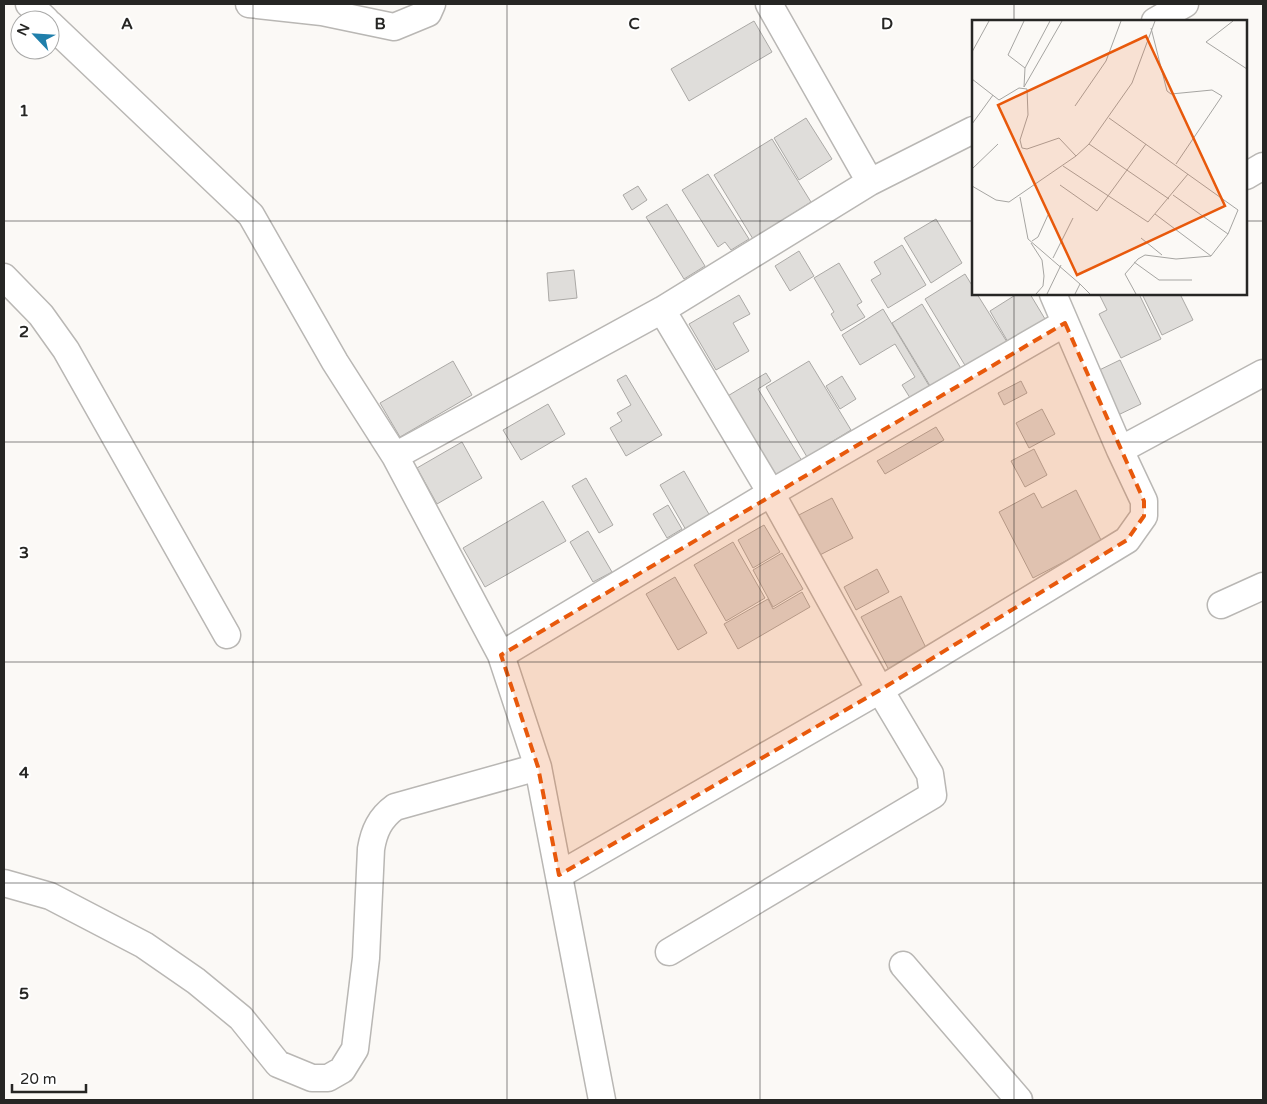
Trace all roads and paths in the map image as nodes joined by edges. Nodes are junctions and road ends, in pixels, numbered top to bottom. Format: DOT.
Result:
graph roads {
  1 [pos="249,4"];
  2 [pos="432,4"];
  3 [pos="769,4"];
  4 [pos="1185,4"];
  5 [pos="1158,20"];
  6 [pos="60,34"];
  7 [pos="971,137"];
  8 [pos="1263,166"];
  9 [pos="1247,175"];
  10 [pos="870,182"];
  11 [pos="4,277"];
  12 [pos="1053,295"];
  13 [pos="662,310"];
  14 [pos="1065,323"];
  15 [pos="1263,373"];
  16 [pos="1120,450"];
  17 [pos="395,456"];
  18 [pos="771,494"];
  19 [pos="1263,586"];
  20 [pos="1221,606"];
  21 [pos="227,635"];
  22 [pos="501,655"];
  23 [pos="880,690"];
  24 [pos="538,767"];
  25 [pos="559,875"];
  26 [pos="4,883"];
  27 [pos="669,952"];
  28 [pos="903,965"];
  29 [pos="602,1100"];
  30 [pos="1019,1100"];
  1 -- 2 [label="street"];
  3 -- 10 [label="street"];
  4 -- 5 [label="street"];
  6 -- 17 [label="street"];
  7 -- 10 [label="street"];
  8 -- 9 [label="street"];
  10 -- 13 [label="street"];
  11 -- 21 [label="street"];
  12 -- 14 [label="street"];
  13 -- 17 [label="street"];
  13 -- 18 [label="street"];
  14 -- 16 [label="street"];
  14 -- 18 [label="street"];
  15 -- 16 [label="street"];
  16 -- 23 [label="street"];
  17 -- 22 [label="street"];
  18 -- 22 [label="street"];
  18 -- 23 [label="street"];
  19 -- 20 [label="street"];
  22 -- 24 [label="street"];
  23 -- 25 [label="street"];
  23 -- 27 [label="street"];
  24 -- 25 [label="street"];
  24 -- 26 [label="street"];
  25 -- 29 [label="street"];
  28 -- 30 [label="street"];
}
